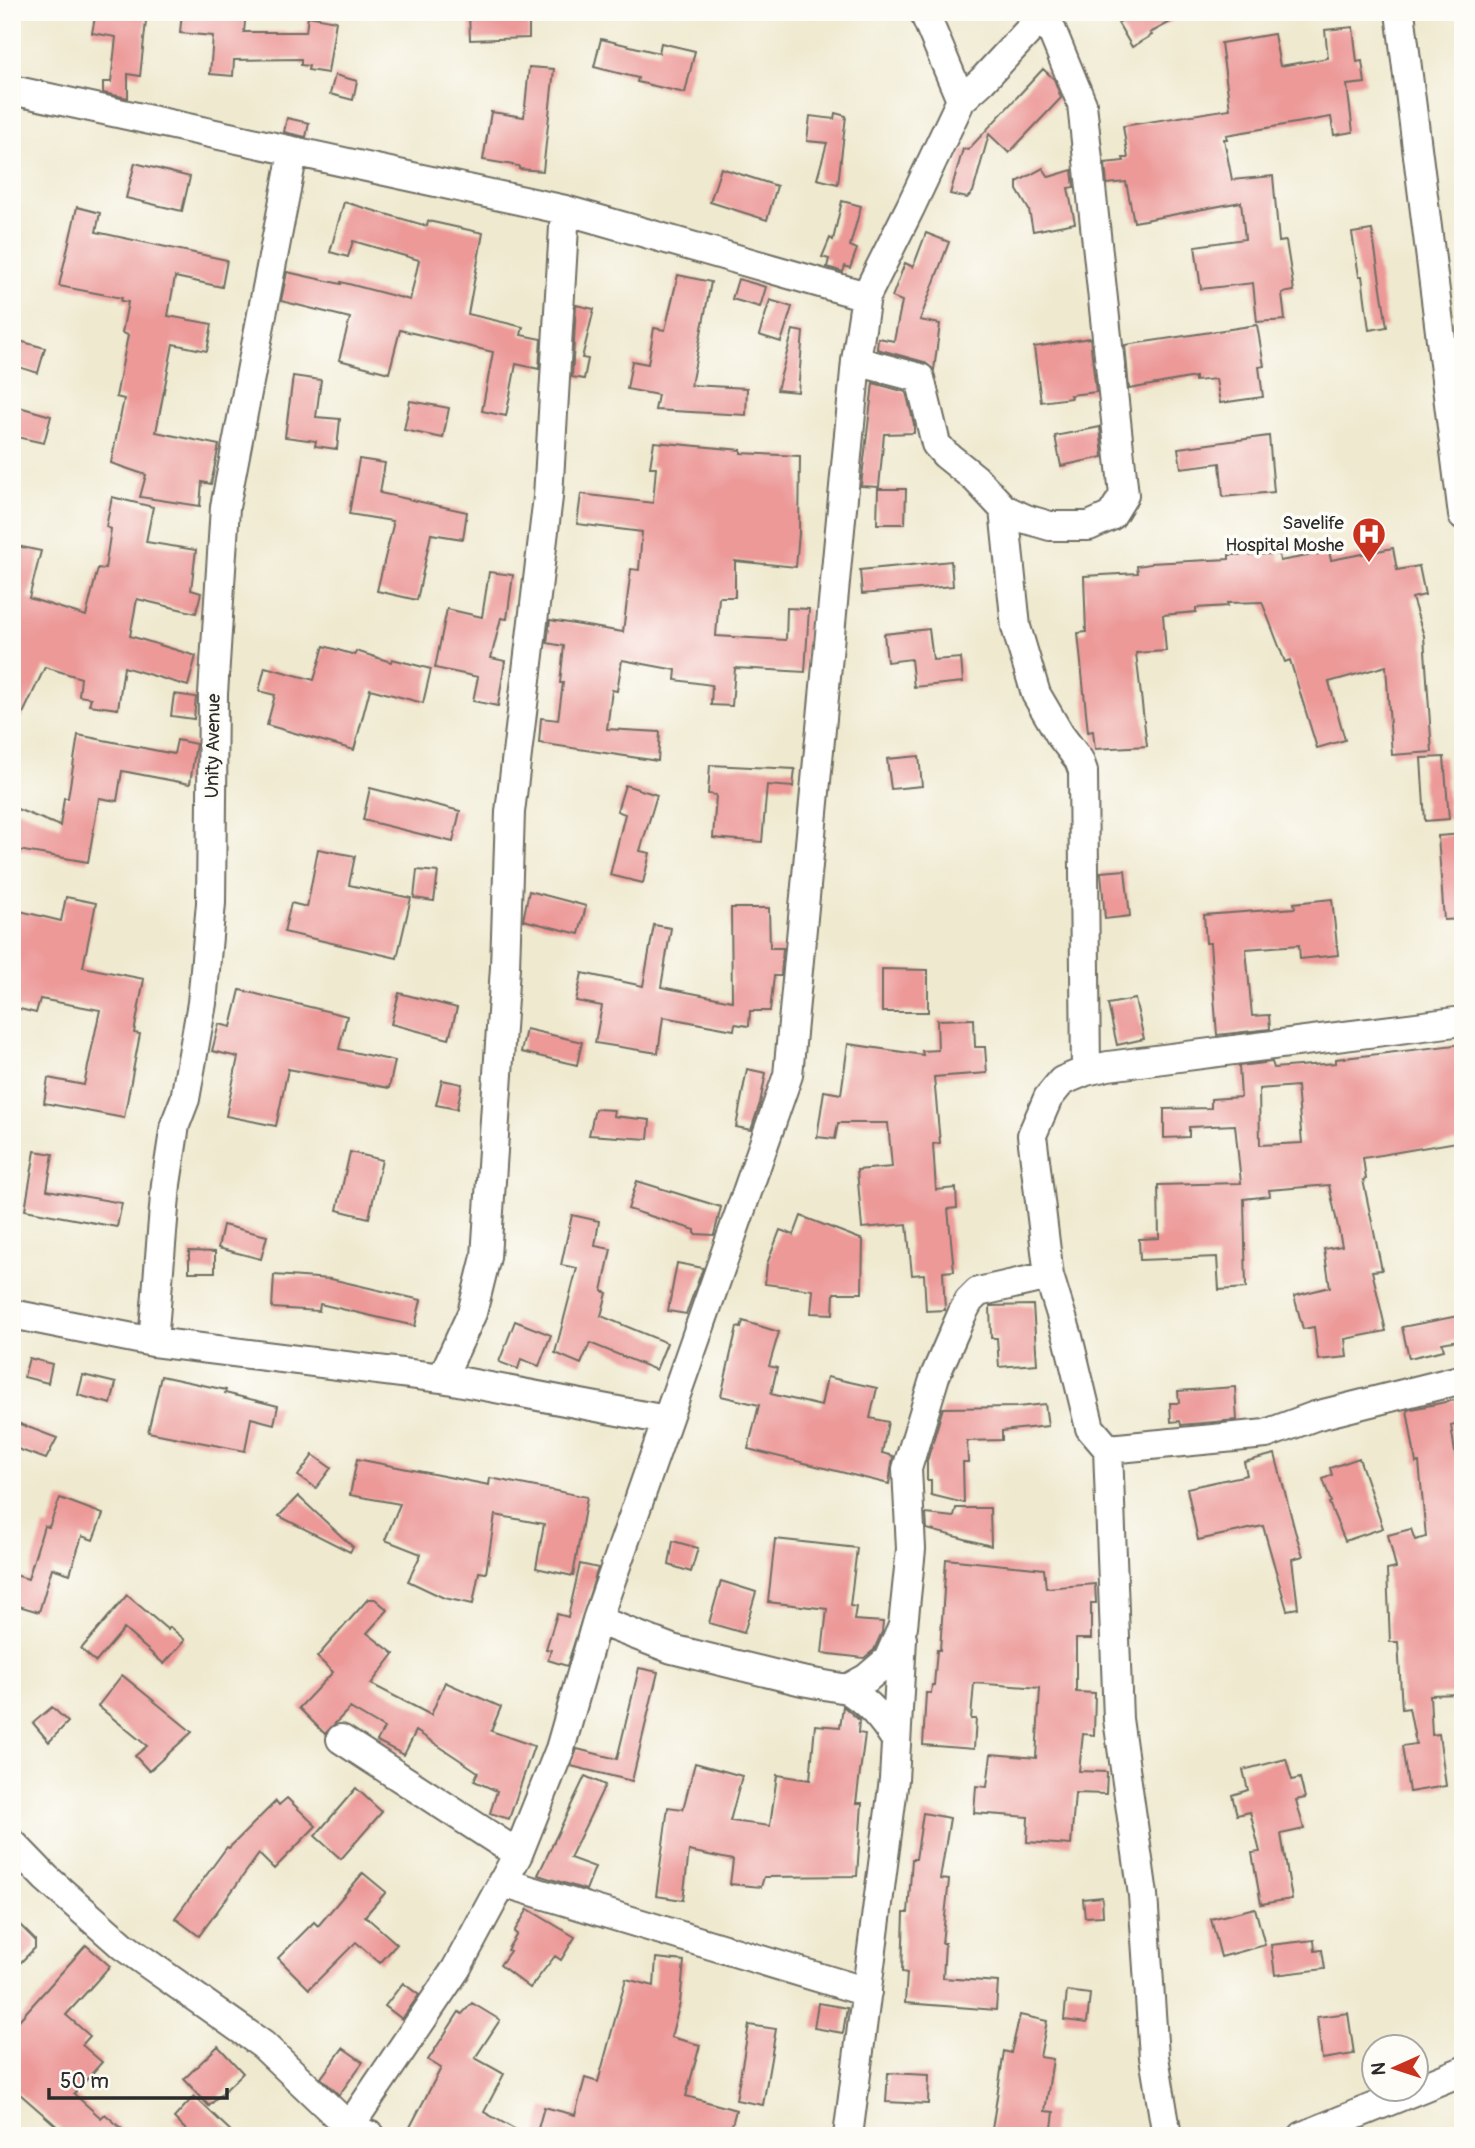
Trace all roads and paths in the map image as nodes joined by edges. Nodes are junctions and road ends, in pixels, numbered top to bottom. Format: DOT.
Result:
graph roads {
  1 [pos="924,12"];
  2 [pos="1400,12"];
  3 [pos="1046,13"];
  4 [pos="12,90"];
  5 [pos="961,100"];
  6 [pos="293,153"];
  7 [pos="565,210"];
  8 [pos="866,296"];
  9 [pos="856,361"];
  10 [pos="1004,509"];
  11 [pos="1463,515"];
  12 [pos="1463,1021"];
  13 [pos="1086,1071"];
  14 [pos="1049,1276"];
  15 [pos="12,1314"];
  16 [pos="153,1342"];
  17 [pos="442,1378"];
  18 [pos="1463,1379"];
  19 [pos="666,1420"];
  20 [pos="1108,1449"];
  21 [pos="597,1620"];
  22 [pos="902,1626"];
  23 [pos="847,1689"];
  24 [pos="341,1739"];
  25 [pos="896,1740"];
  26 [pos="12,1843"];
  27 [pos="518,1854"];
  28 [pos="502,1882"];
  29 [pos="867,1992"];
  30 [pos="1463,2071"];
  31 [pos="1334,2130"];
  32 [pos="355,2133"];
  33 [pos="848,2136"];
  34 [pos="1167,2136"];
  35 [pos="1303,2136"];
  1 -- 5 [label="street"];
  2 -- 11 [label="street"];
  3 -- 5 [label="street"];
  3 -- 10 [label="street"];
  4 -- 6 [label="street"];
  5 -- 8 [label="street"];
  6 -- 7 [label="street"];
  6 -- 16 [label="street, Unity Avenue"];
  7 -- 8 [label="street"];
  7 -- 17 [label="street"];
  8 -- 9 [label="street"];
  9 -- 10 [label="street"];
  9 -- 19 [label="street"];
  10 -- 13 [label="street"];
  12 -- 13 [label="street"];
  13 -- 14 [label="street"];
  14 -- 20 [label="street"];
  14 -- 22 [label="street"];
  15 -- 16 [label="street"];
  16 -- 17 [label="street"];
  17 -- 19 [label="street"];
  18 -- 20 [label="street"];
  19 -- 21 [label="street"];
  20 -- 34 [label="street"];
  21 -- 23 [label="street"];
  21 -- 27 [label="street"];
  22 -- 23 [label="street"];
  22 -- 25 [label="street"];
  23 -- 25 [label="street"];
  24 -- 27 [label="street"];
  25 -- 29 [label="street"];
  26 -- 32 [label="street"];
  27 -- 28 [label="street"];
  28 -- 29 [label="street"];
  28 -- 32 [label="street"];
  29 -- 33 [label="street"];
  30 -- 31 [label="street"];
  31 -- 35 [label="street"];
}
